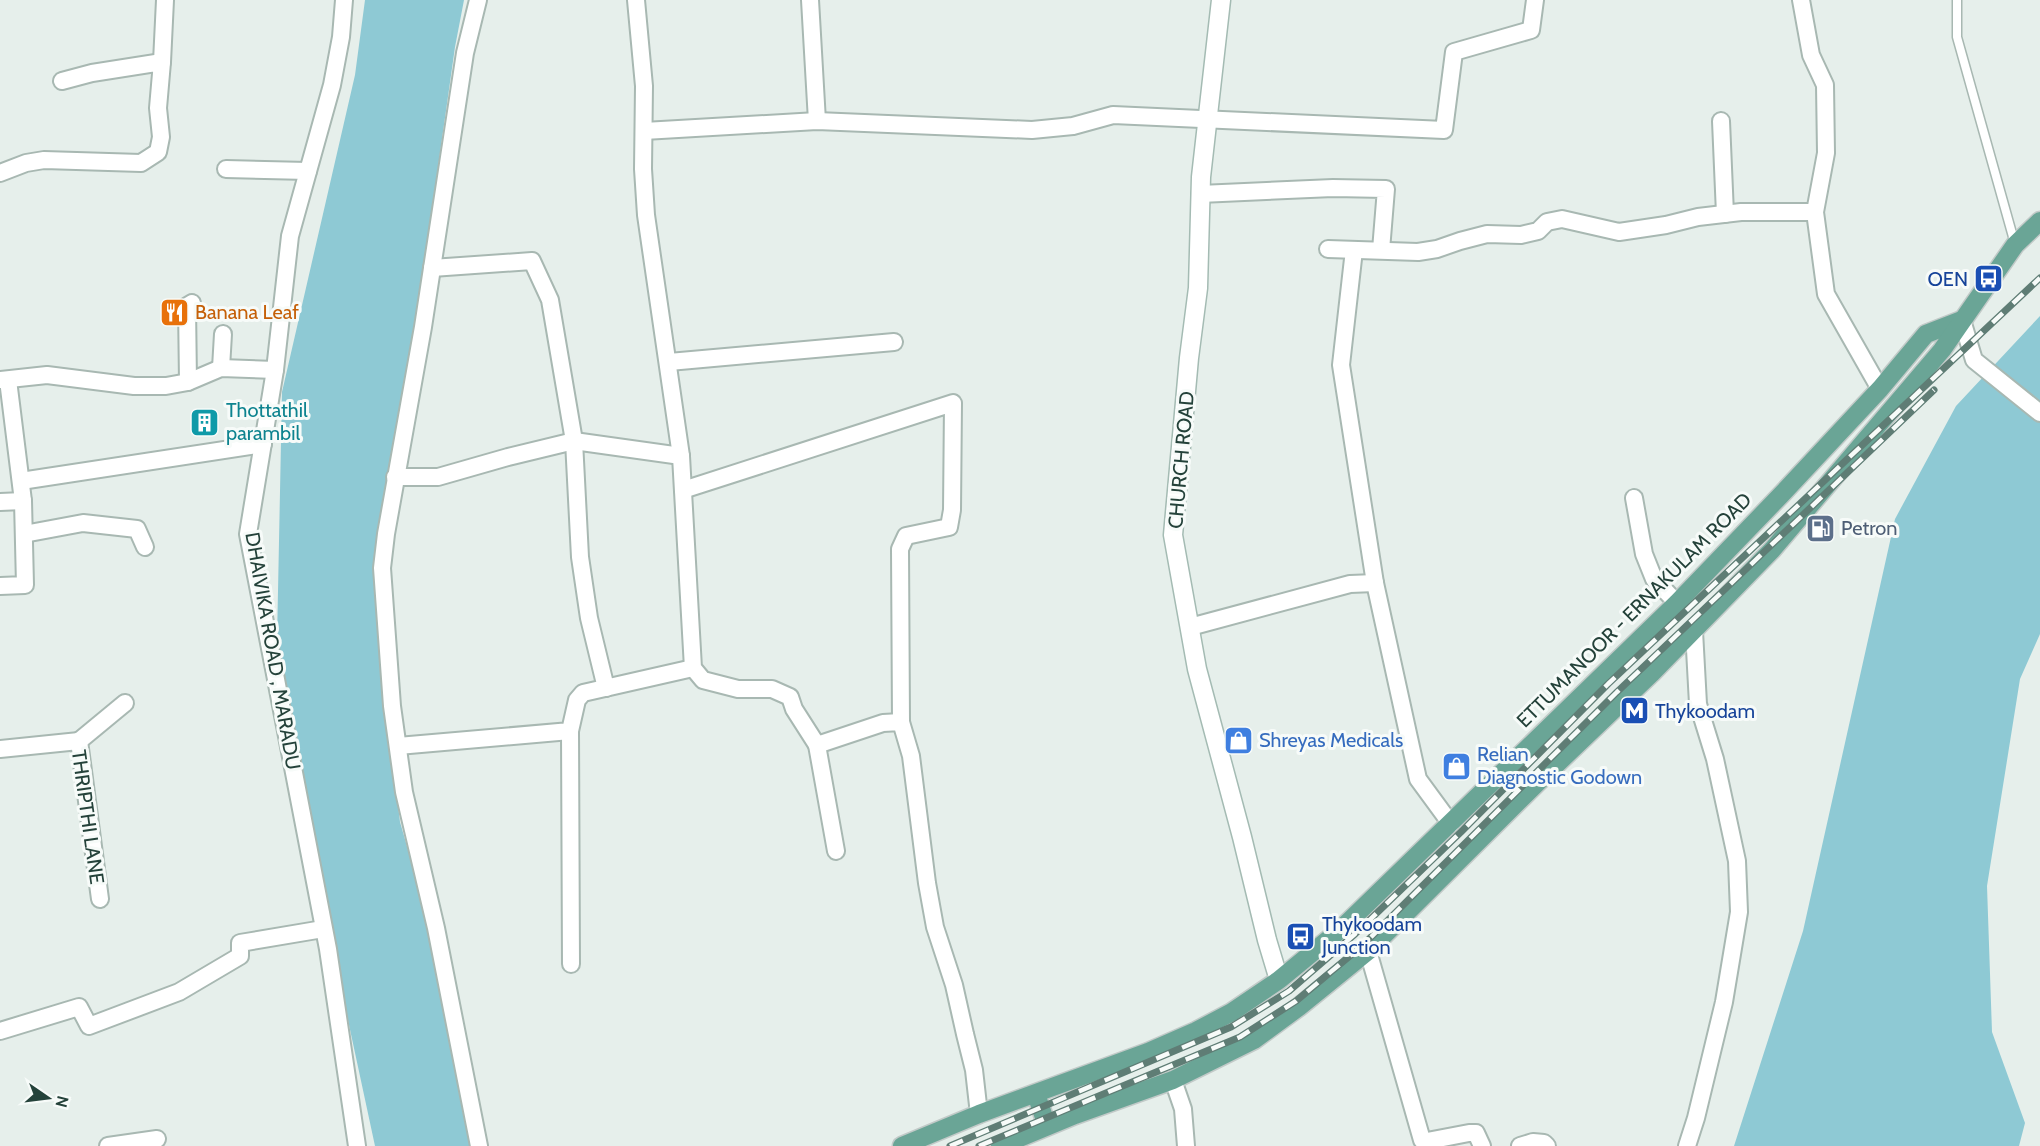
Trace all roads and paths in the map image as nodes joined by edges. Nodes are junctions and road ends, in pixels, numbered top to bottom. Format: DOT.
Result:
graph roads {
  1 [pos="165,0"];
  2 [pos="344,0"];
  3 [pos="478,0"];
  4 [pos="636,0"];
  5 [pos="810,0"];
  6 [pos="1221,0"];
  7 [pos="1535,0"];
  8 [pos="1801,0"];
  9 [pos="1957,0"];
  10 [pos="162,62"];
  11 [pos="62,81"];
  12 [pos="1208,119"];
  13 [pos="817,121"];
  14 [pos="1721,121"];
  15 [pos="644,131"];
  16 [pos="226,169"];
  17 [pos="308,171"];
  18 [pos="0,173"];
  19 [pos="1200,194"];
  20 [pos="1815,212"];
  21 [pos="1725,214"];
  22 [pos="2040,221"];
  23 [pos="2015,245"];
  24 [pos="1328,249"];
  25 [pos="1354,250"];
  26 [pos="1381,250"];
  27 [pos="432,268"];
  28 [pos="192,303"];
  29 [pos="1962,320"];
  30 [pos="223,334"];
  31 [pos="894,342"];
  32 [pos="669,362"];
  33 [pos="221,368"];
  34 [pos="275,370"];
  35 [pos="4,380"];
  36 [pos="188,382"];
  37 [pos="1880,388"];
  38 [pos="2040,412"];
  39 [pos="574,441"];
  40 [pos="263,444"];
  41 [pos="681,456"];
  42 [pos="395,477"];
  43 [pos="21,481"];
  44 [pos="683,490"];
  45 [pos="1634,498"];
  46 [pos="23,501"];
  47 [pos="0,502"];
  48 [pos="24,534"];
  49 [pos="145,547"];
  50 [pos="1375,583"];
  51 [pos="0,586"];
  52 [pos="1677,603"];
  53 [pos="1190,627"];
  54 [pos="1694,632"];
  55 [pos="693,668"];
  56 [pos="606,688"];
  57 [pos="125,703"];
  58 [pos="901,722"];
  59 [pos="570,730"];
  60 [pos="79,741"];
  61 [pos="817,745"];
  62 [pos="398,746"];
  63 [pos="0,749"];
  64 [pos="1451,824"];
  65 [pos="836,850"];
  66 [pos="100,899"];
  67 [pos="324,929"];
  68 [pos="1368,951"];
  69 [pos="571,964"];
  70 [pos="1280,980"];
  71 [pos="0,1031"];
  72 [pos="1173,1080"];
  73 [pos="1036,1094"];
  74 [pos="979,1114"];
  75 [pos="1047,1126"];
  76 [pos="157,1139"];
  77 [pos="108,1146"];
  78 [pos="357,1146"];
  79 [pos="479,1146"];
  80 [pos="902,1146"];
  81 [pos="1000,1146"];
  82 [pos="1186,1146"];
  83 [pos="1482,1146"];
  84 [pos="1520,1146"];
  85 [pos="1547,1146"];
  86 [pos="1687,1146"];
  1 -- 10 [label="street"];
  2 -- 17 [label="street, DHAIVIKA ROAD , MARADU"];
  3 -- 27 [label="street"];
  4 -- 15 [label="street"];
  5 -- 13 [label="street"];
  6 -- 12 [label="street, CHURCH ROAD"];
  7 -- 12 [label="street"];
  8 -- 20 [label="street"];
  9 -- 23 [label="lane"];
  10 -- 11 [label="street"];
  10 -- 18 [label="street"];
  12 -- 13 [label="street"];
  12 -- 19 [label="street, CHURCH ROAD"];
  13 -- 15 [label="street"];
  14 -- 21 [label="street"];
  15 -- 32 [label="street"];
  16 -- 17 [label="street"];
  17 -- 34 [label="street, DHAIVIKA ROAD , MARADU"];
  19 -- 26 [label="street"];
  19 -- 53 [label="street, CHURCH ROAD"];
  20 -- 21 [label="street"];
  20 -- 37 [label="street"];
  21 -- 26 [label="street"];
  22 -- 23 [label="main road"];
  23 -- 29 [label="main road"];
  24 -- 25 [label="street"];
  25 -- 26 [label="street"];
  25 -- 50 [label="street"];
  27 -- 39 [label="street"];
  27 -- 42 [label="street"];
  28 -- 36 [label="street"];
  29 -- 37 [label="main road, ETTUMANOOR - ERNAKULAM ROAD"];
  29 -- 38 [label="street"];
  29 -- 54 [label="main road"];
  30 -- 33 [label="street"];
  31 -- 32 [label="street"];
  32 -- 41 [label="street"];
  33 -- 34 [label="street"];
  33 -- 36 [label="street"];
  34 -- 40 [label="street, DHAIVIKA ROAD , MARADU"];
  35 -- 36 [label="street"];
  35 -- 43 [label="street"];
  37 -- 52 [label="main road, ETTUMANOOR - ERNAKULAM ROAD"];
  39 -- 41 [label="street"];
  39 -- 42 [label="street"];
  39 -- 56 [label="street"];
  40 -- 43 [label="street"];
  40 -- 67 [label="street, DHAIVIKA ROAD , MARADU"];
  41 -- 44 [label="street"];
  42 -- 62 [label="street"];
  43 -- 46 [label="street"];
  44 -- 55 [label="street"];
  44 -- 58 [label="street"];
  45 -- 52 [label="street"];
  46 -- 47 [label="street"];
  46 -- 48 [label="street"];
  48 -- 49 [label="street"];
  48 -- 51 [label="street"];
  50 -- 53 [label="street"];
  50 -- 64 [label="street"];
  52 -- 64 [label="main road, ETTUMANOOR - ERNAKULAM ROAD"];
  53 -- 70 [label="street, CHURCH ROAD"];
  54 -- 68 [label="main road"];
  54 -- 86 [label="street"];
  55 -- 56 [label="street"];
  55 -- 61 [label="street"];
  56 -- 59 [label="street"];
  57 -- 60 [label="street"];
  58 -- 61 [label="street"];
  58 -- 74 [label="street"];
  59 -- 62 [label="street"];
  59 -- 69 [label="street"];
  60 -- 63 [label="street, THRIPTHI LANE"];
  60 -- 66 [label="street, THRIPTHI LANE"];
  61 -- 65 [label="street"];
  62 -- 79 [label="street"];
  64 -- 70 [label="main road, ETTUMANOOR - ERNAKULAM ROAD"];
  67 -- 71 [label="street"];
  67 -- 78 [label="street, DHAIVIKA ROAD , MARADU"];
  68 -- 72 [label="main road"];
  68 -- 83 [label="street"];
  70 -- 73 [label="main road, ETTUMANOOR - ERNAKULAM ROAD"];
  72 -- 75 [label="main road"];
  72 -- 82 [label="street"];
  73 -- 74 [label="main road, ETTUMANOOR - ERNAKULAM ROAD"];
  73 -- 75 [label="main road"];
  74 -- 80 [label="main road, ETTUMANOOR - ERNAKULAM ROAD"];
  75 -- 81 [label="main road"];
  76 -- 77 [label="street"];
  84 -- 85 [label="street"];
}
